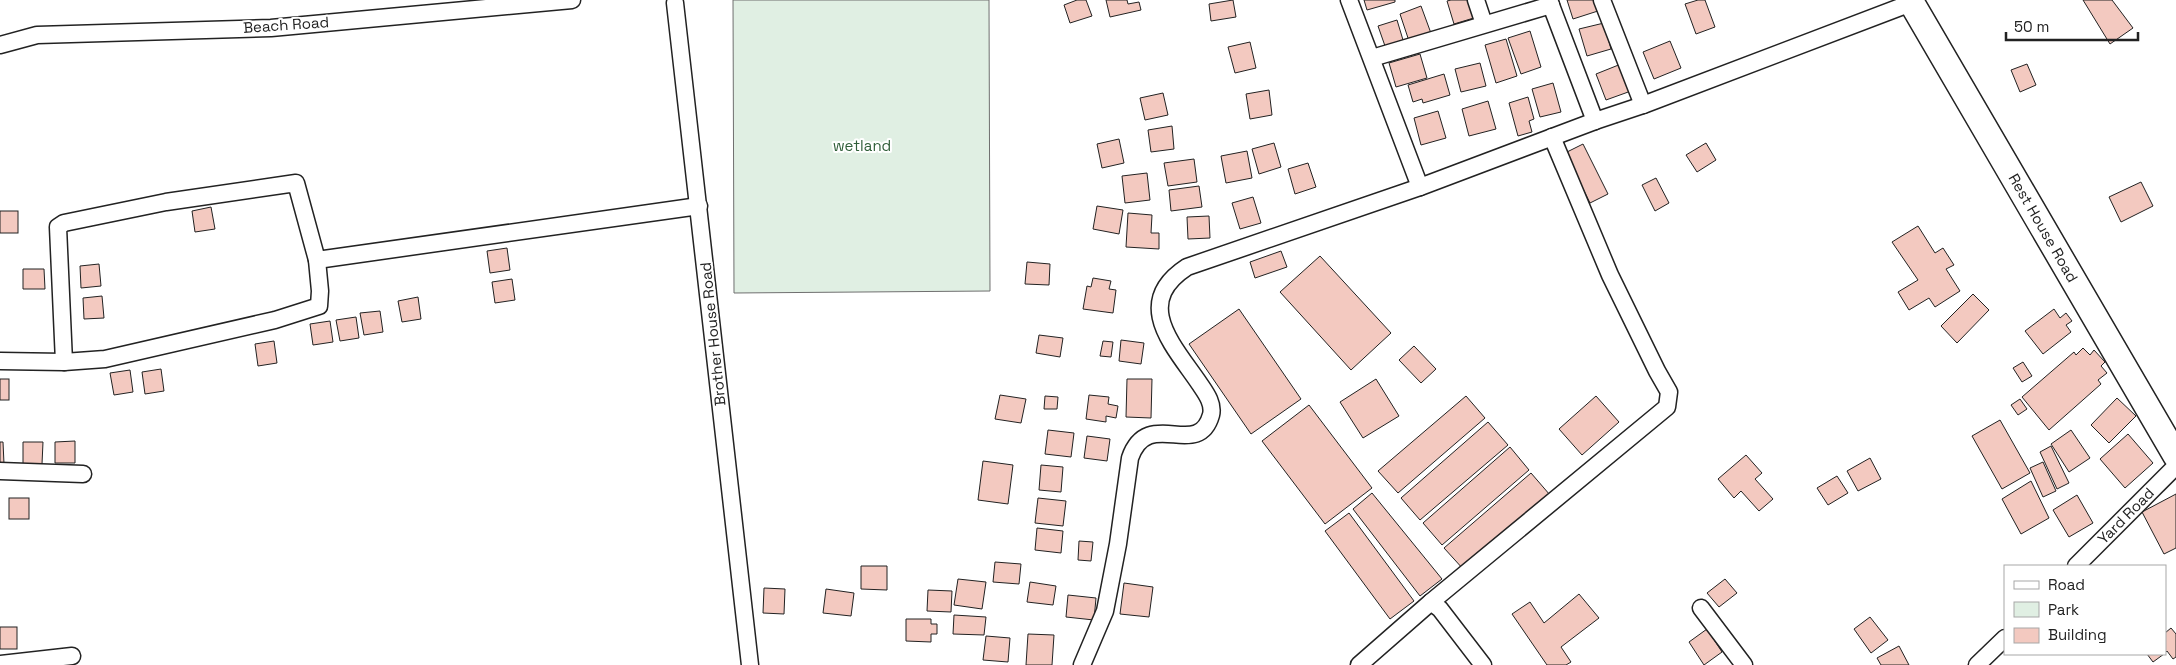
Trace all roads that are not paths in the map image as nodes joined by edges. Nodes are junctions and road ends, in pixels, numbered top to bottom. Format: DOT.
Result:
graph roads {
  1 [pos="572,0"];
  2 [pos="1349,0"];
  3 [pos="1476,0"];
  4 [pos="1602,0"];
  5 [pos="673,1"];
  6 [pos="1910,1"];
  7 [pos="1550,2"];
  8 [pos="1484,24"];
  9 [pos="0,45"];
  10 [pos="1372,58"];
  11 [pos="1643,105"];
  12 [pos="1596,121"];
  13 [pos="1552,137"];
  14 [pos="1420,186"];
  15 [pos="699,206"];
  16 [pos="317,260"];
  17 [pos="0,361"];
  18 [pos="64,362"];
  19 [pos="2176,456"];
  20 [pos="2176,466"];
  21 [pos="0,471"];
  22 [pos="83,474"];
  23 [pos="2077,565"];
  24 [pos="1430,602"];
  25 [pos="1701,608"];
  26 [pos="2004,639"];
  27 [pos="72,656"];
  28 [pos="0,664"];
  29 [pos="750,665"];
  30 [pos="1082,665"];
  31 [pos="1359,665"];
  32 [pos="1483,665"];
  33 [pos="1744,665"];
  34 [pos="1977,665"];
  1 -- 9 [label="street, Beach Road"];
  2 -- 10 [label="street"];
  3 -- 8 [label="street"];
  4 -- 11 [label="street"];
  5 -- 15 [label="street, Brother House Road"];
  6 -- 11 [label="street"];
  6 -- 19 [label="main road, Rest House Road"];
  7 -- 8 [label="street"];
  7 -- 12 [label="street"];
  8 -- 10 [label="street"];
  10 -- 14 [label="street"];
  11 -- 12 [label="street"];
  12 -- 13 [label="street"];
  13 -- 14 [label="street"];
  13 -- 24 [label="street"];
  14 -- 30 [label="street"];
  15 -- 16 [label="street"];
  15 -- 29 [label="street, Brother House Road"];
  16 -- 18 [label="street"];
  16 -- 18 [label="street"];
  17 -- 18 [label="street"];
  20 -- 23 [label="street, Yard Road"];
  21 -- 22 [label="street"];
  24 -- 31 [label="street"];
  24 -- 32 [label="street"];
  25 -- 33 [label="street"];
  26 -- 34 [label="street"];
  27 -- 28 [label="street"];
}
